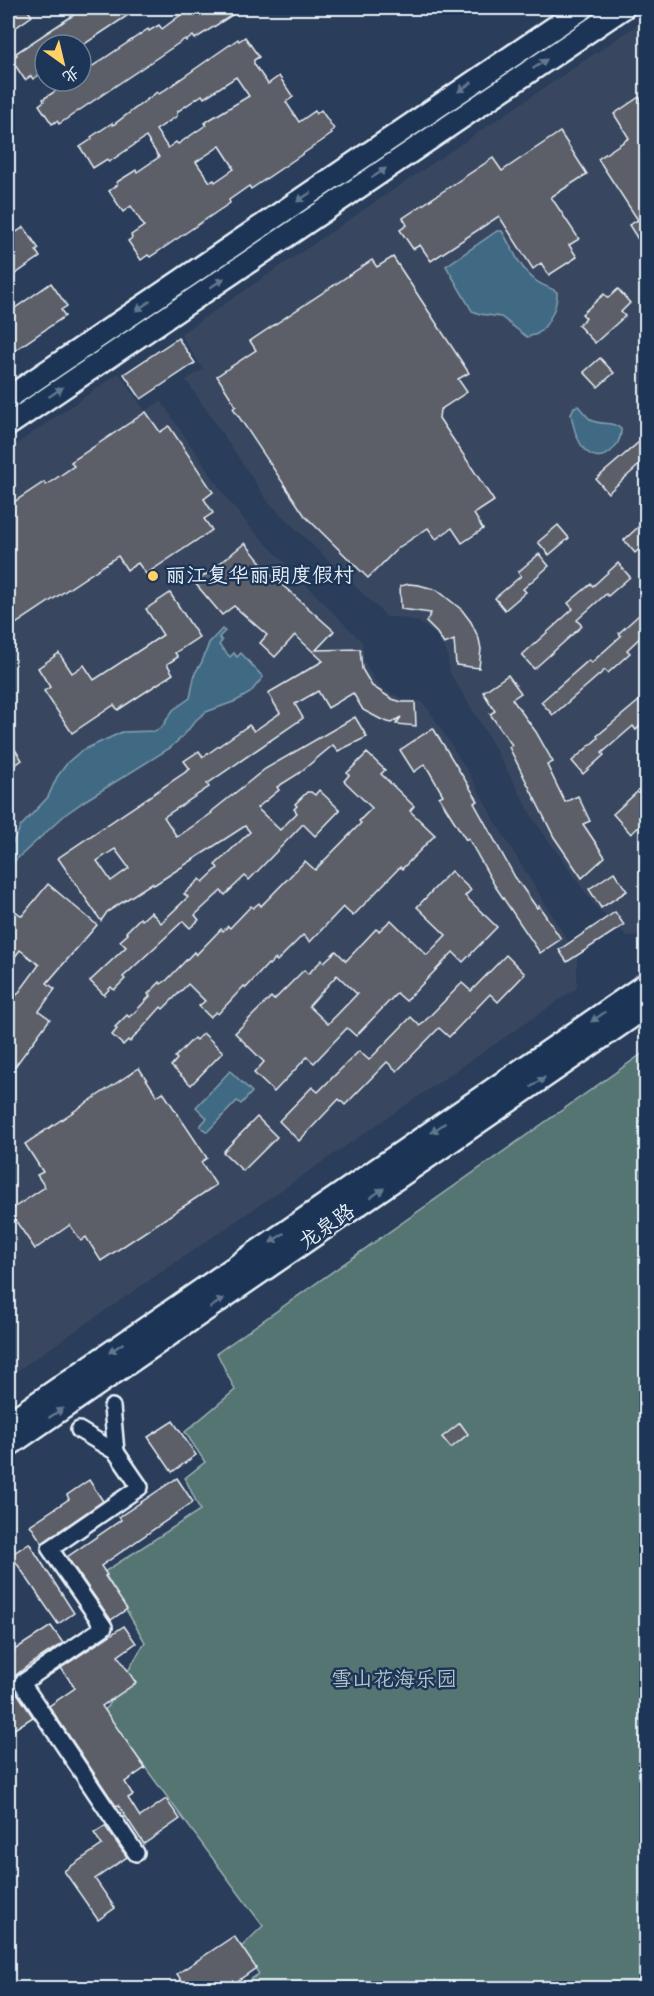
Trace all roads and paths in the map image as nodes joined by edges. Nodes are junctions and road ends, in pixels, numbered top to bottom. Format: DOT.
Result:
graph roads {
  1 [pos="583,8"];
  2 [pos="623,8"];
  3 [pos="8,398"];
  4 [pos="8,425"];
  5 [pos="646,984"];
  6 [pos="646,1007"];
  7 [pos="112,1407"];
  8 [pos="8,1423"];
  9 [pos="80,1430"];
  10 [pos="8,1446"];
  11 [pos="116,1452"];
  12 [pos="136,1853"];
  1 -- 3 [label="main road, one-way"];
  4 -- 2 [label="main road, one-way"];
  5 -- 8 [label="main road, 龙泉路, one-way"];
  10 -- 6 [label="main road, 龙泉路, one-way"];
  7 -- 11 [label="street"];
  9 -- 11 [label="street"];
  11 -- 12 [label="street"];
}
